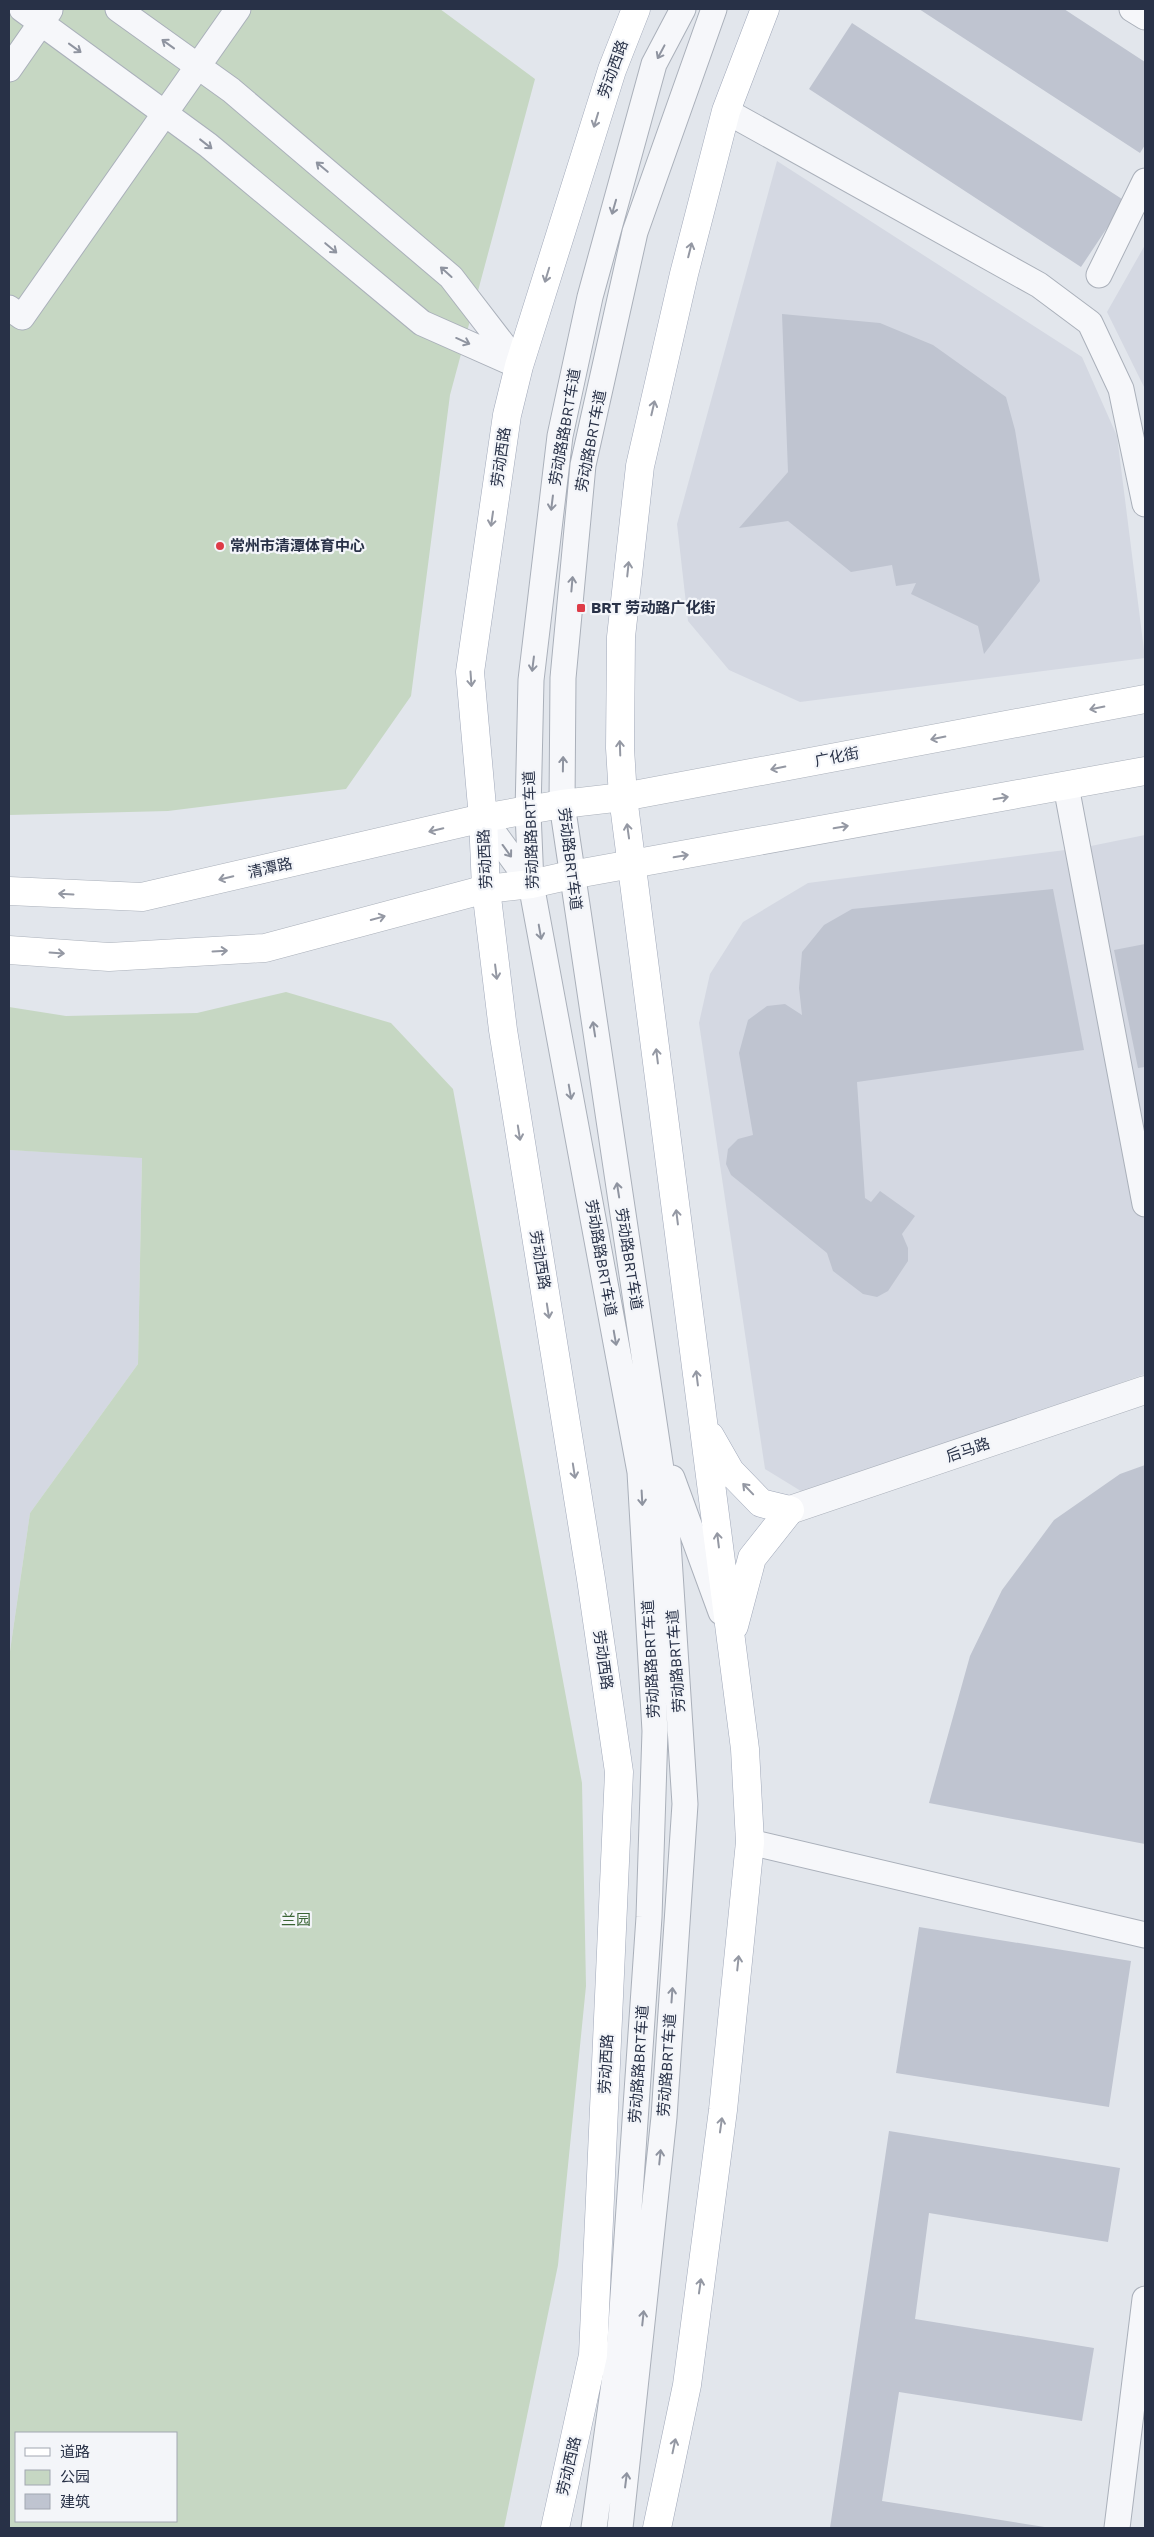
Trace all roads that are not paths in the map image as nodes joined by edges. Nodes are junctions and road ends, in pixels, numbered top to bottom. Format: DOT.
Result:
graph roads {
  1 [pos="118,9"];
  2 [pos="238,9"];
  3 [pos="636,9"];
  4 [pos="683,9"];
  5 [pos="714,9"];
  6 [pos="765,9"];
  7 [pos="1132,9"];
  8 [pos="38,13"];
  9 [pos="1145,17"];
  10 [pos="198,66"];
  11 [pos="9,69"];
  12 [pos="726,110"];
  13 [pos="164,113"];
  14 [pos="1145,181"];
  15 [pos="1099,275"];
  16 [pos="9,308"];
  17 [pos="519,366"];
  18 [pos="1145,504"];
  19 [pos="1145,699"];
  20 [pos="1145,771"];
  21 [pos="1066,786"];
  22 [pos="623,797"];
  23 [pos="562,804"];
  24 [pos="528,812"];
  25 [pos="483,818"];
  26 [pos="633,864"];
  27 [pos="571,874"];
  28 [pos="531,884"];
  29 [pos="486,889"];
  30 [pos="9,891"];
  31 [pos="9,950"];
  32 [pos="1145,1204"];
  33 [pos="1145,1390"];
  34 [pos="703,1424"];
  35 [pos="654,1428"];
  36 [pos="790,1510"];
  37 [pos="731,1640"];
  38 [pos="750,1842"];
  39 [pos="1145,1935"];
  40 [pos="1145,2299"];
  41 [pos="555,2528"];
  42 [pos="594,2528"];
  43 [pos="620,2528"];
  44 [pos="657,2528"];
  45 [pos="1117,2528"];
  10 -- 1 [label="lane, one-way"];
  2 -- 10 [label="lane"];
  3 -- 17 [label="main road, 劳动西路, one-way"];
  4 -- 24 [label="lane, 劳动路路BRT车道, one-way"];
  23 -- 5 [label="lane, 劳动路BRT车道, one-way"];
  6 -- 12 [label="main road"];
  7 -- 9 [label="lane"];
  8 -- 11 [label="lane"];
  8 -- 13 [label="lane, one-way"];
  10 -- 13 [label="lane"];
  17 -- 10 [label="lane, one-way"];
  12 -- 18 [label="lane"];
  22 -- 12 [label="main road, one-way"];
  13 -- 16 [label="lane"];
  13 -- 17 [label="lane, one-way"];
  14 -- 15 [label="lane"];
  17 -- 25 [label="main road, 劳动西路, one-way"];
  19 -- 22 [label="main road, 广化街, one-way"];
  20 -- 21 [label="main road"];
  26 -- 21 [label="main road, one-way"];
  21 -- 32 [label="lane"];
  22 -- 23 [label="main road, 广化街"];
  26 -- 22 [label="main road, one-way"];
  23 -- 24 [label="main road, 广化街"];
  23 -- 27 [label="lane, 劳动路BRT车道"];
  23 -- 28 [label="lane"];
  24 -- 25 [label="main road, 清潭路"];
  24 -- 28 [label="lane, 劳动路路BRT车道"];
  25 -- 28 [label="lane, one-way"];
  25 -- 29 [label="main road, 劳动西路"];
  25 -- 30 [label="main road, 清潭路, one-way"];
  26 -- 27 [label="main road"];
  34 -- 26 [label="main road, one-way"];
  27 -- 28 [label="main road"];
  35 -- 27 [label="lane, 劳动路BRT车道, one-way"];
  28 -- 29 [label="main road"];
  28 -- 42 [label="lane, 劳动路路BRT车道, one-way"];
  31 -- 29 [label="main road, one-way"];
  29 -- 41 [label="main road, 劳动西路, one-way"];
  33 -- 36 [label="street, 后马路"];
  36 -- 34 [label="main road, one-way"];
  37 -- 34 [label="main road, one-way"];
  35 -- 37 [label="lane"];
  43 -- 35 [label="lane, 劳动路BRT车道, one-way"];
  36 -- 37 [label="main road"];
  37 -- 38 [label="main road"];
  38 -- 39 [label="lane"];
  44 -- 38 [label="main road, one-way"];
  40 -- 45 [label="lane"];
}
